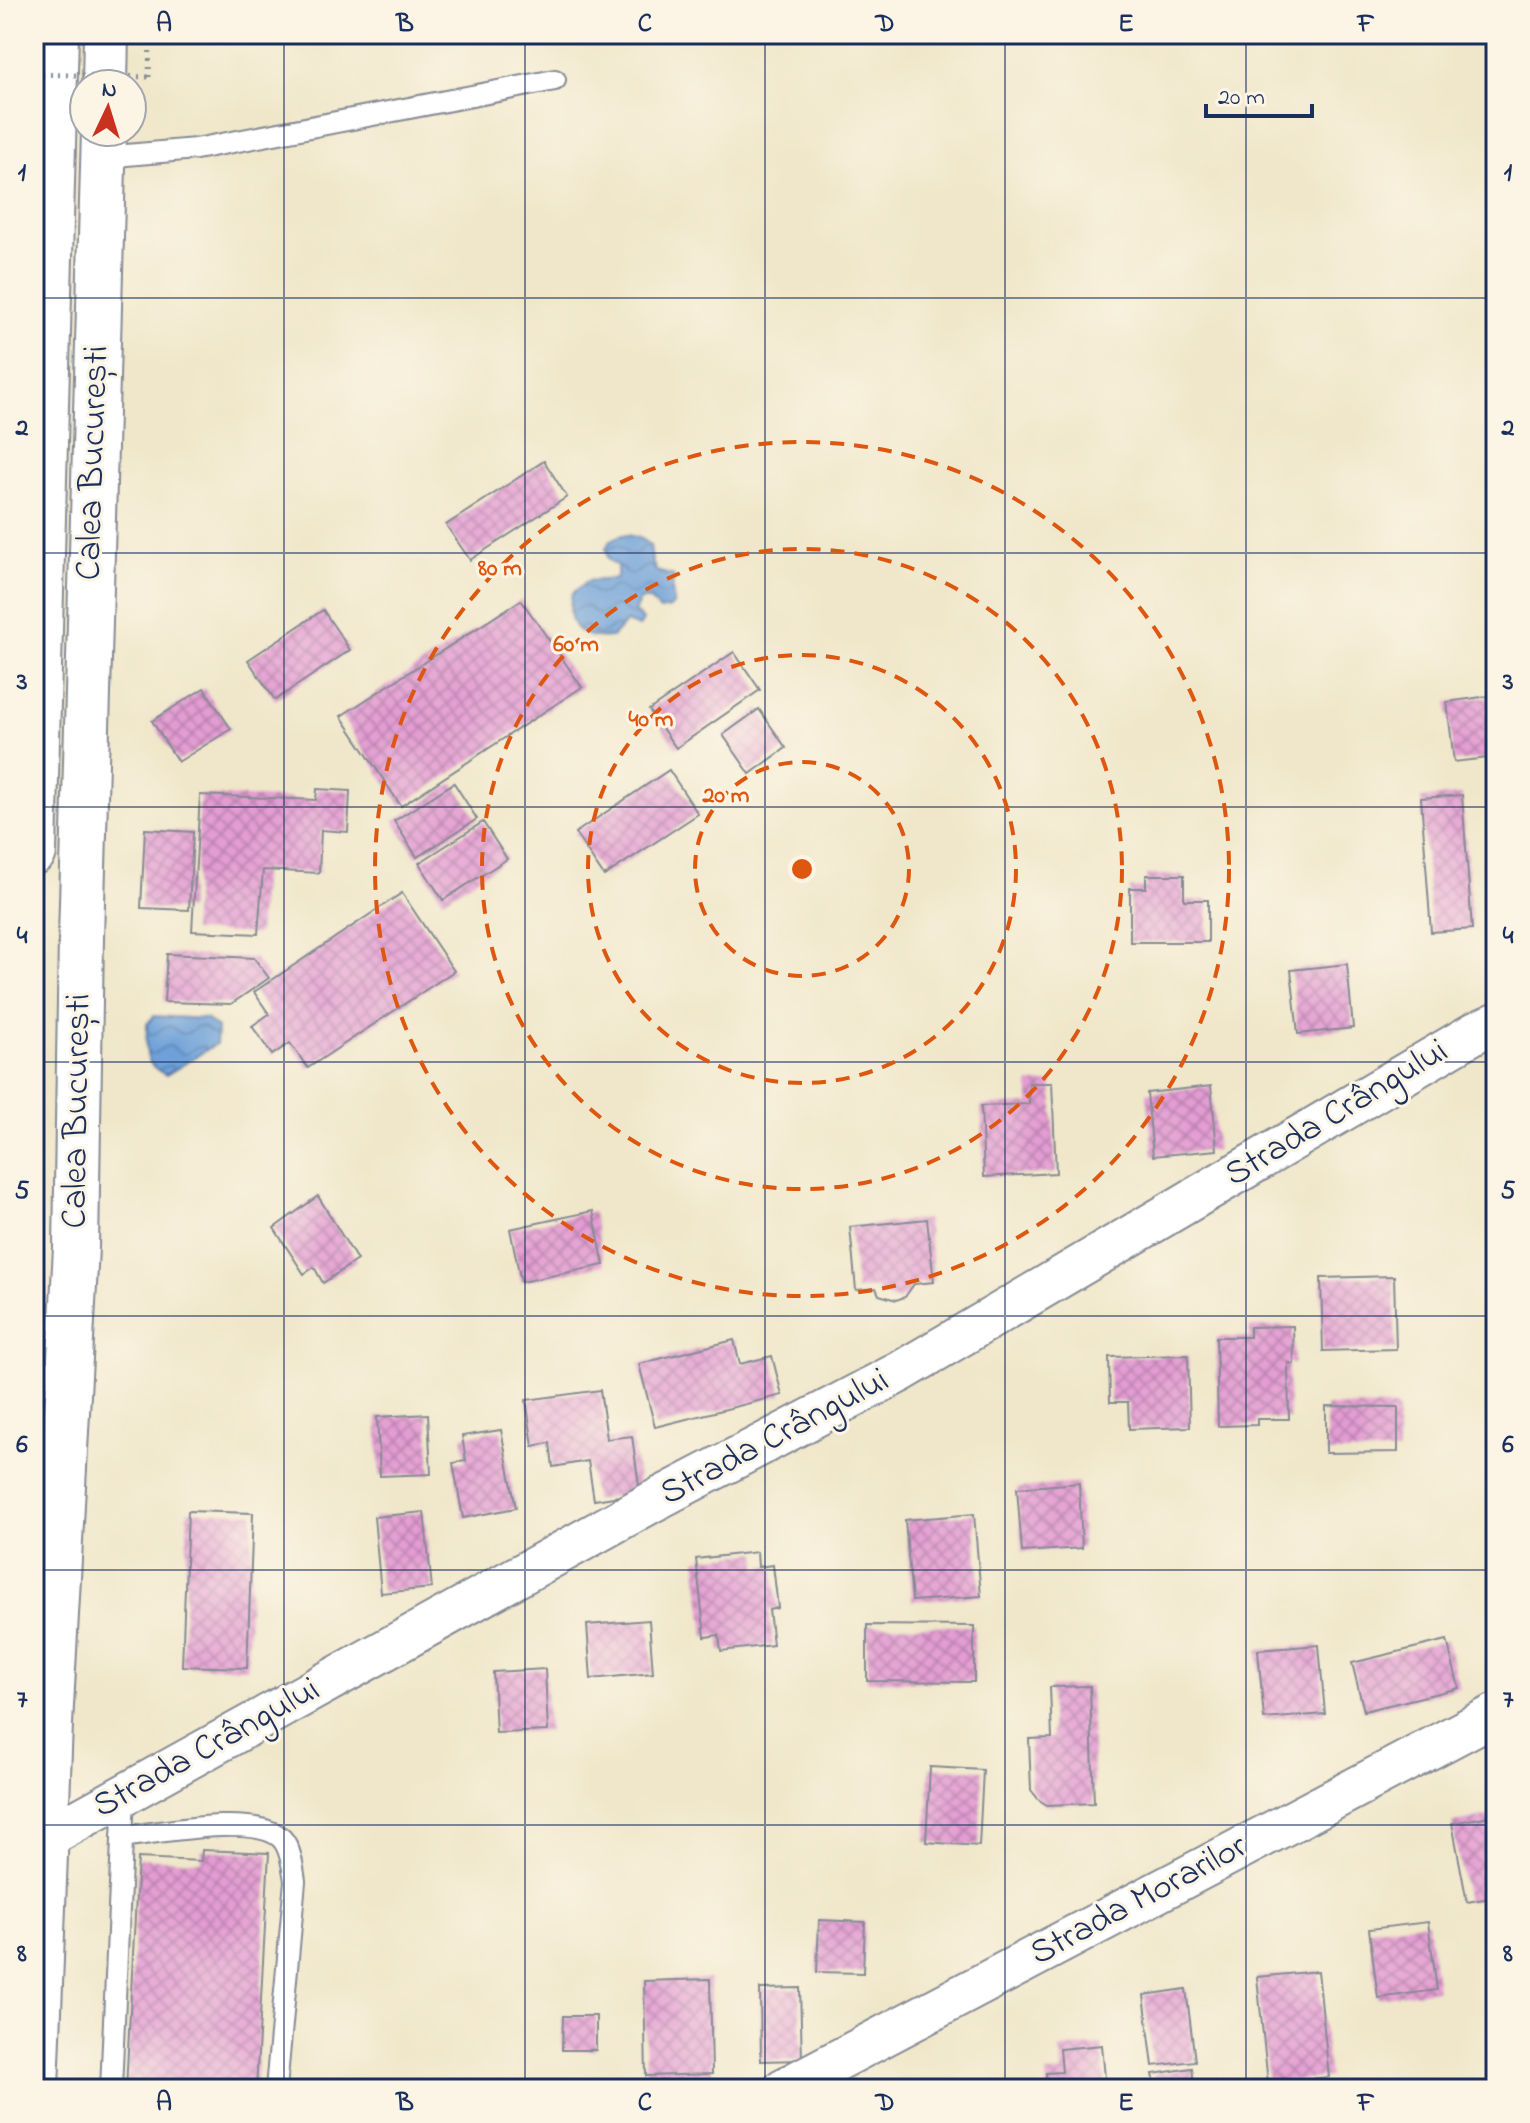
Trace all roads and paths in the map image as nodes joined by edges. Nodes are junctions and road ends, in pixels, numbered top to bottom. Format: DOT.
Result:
graph roads {
  1 [pos="56,34"];
  2 [pos="106,34"];
  3 [pos="150,34"];
  4 [pos="105,68"];
  5 [pos="34,74"];
  6 [pos="555,80"];
  7 [pos="148,147"];
  8 [pos="103,148"];
  9 [pos="39,512"];
  10 [pos="34,852"];
  11 [pos="1496,1023"];
  12 [pos="1496,1714"];
  13 [pos="124,1795"];
  14 [pos="122,1837"];
  15 [pos="46,1838"];
  16 [pos="36,2089"];
  17 [pos="111,2089"];
  18 [pos="276,2089"];
  19 [pos="783,2089"];
  1 -- 9 [label="highway, Calea București"];
  2 -- 4 [label="highway"];
  3 -- 5 [label="path, bridge"];
  6 -- 7 [label="lane"];
  8 -- 15 [label="highway, Calea București"];
  9 -- 10 [label="highway, Calea București"];
  11 -- 13 [label="street, Strada Crângului"];
  12 -- 19 [label="street, Strada Morarilor"];
  13 -- 14 [label="lane"];
  13 -- 15 [label="street, Strada Crângului"];
  14 -- 17 [label="lane"];
  14 -- 18 [label="lane"];
  15 -- 16 [label="highway, Calea București"];
}
